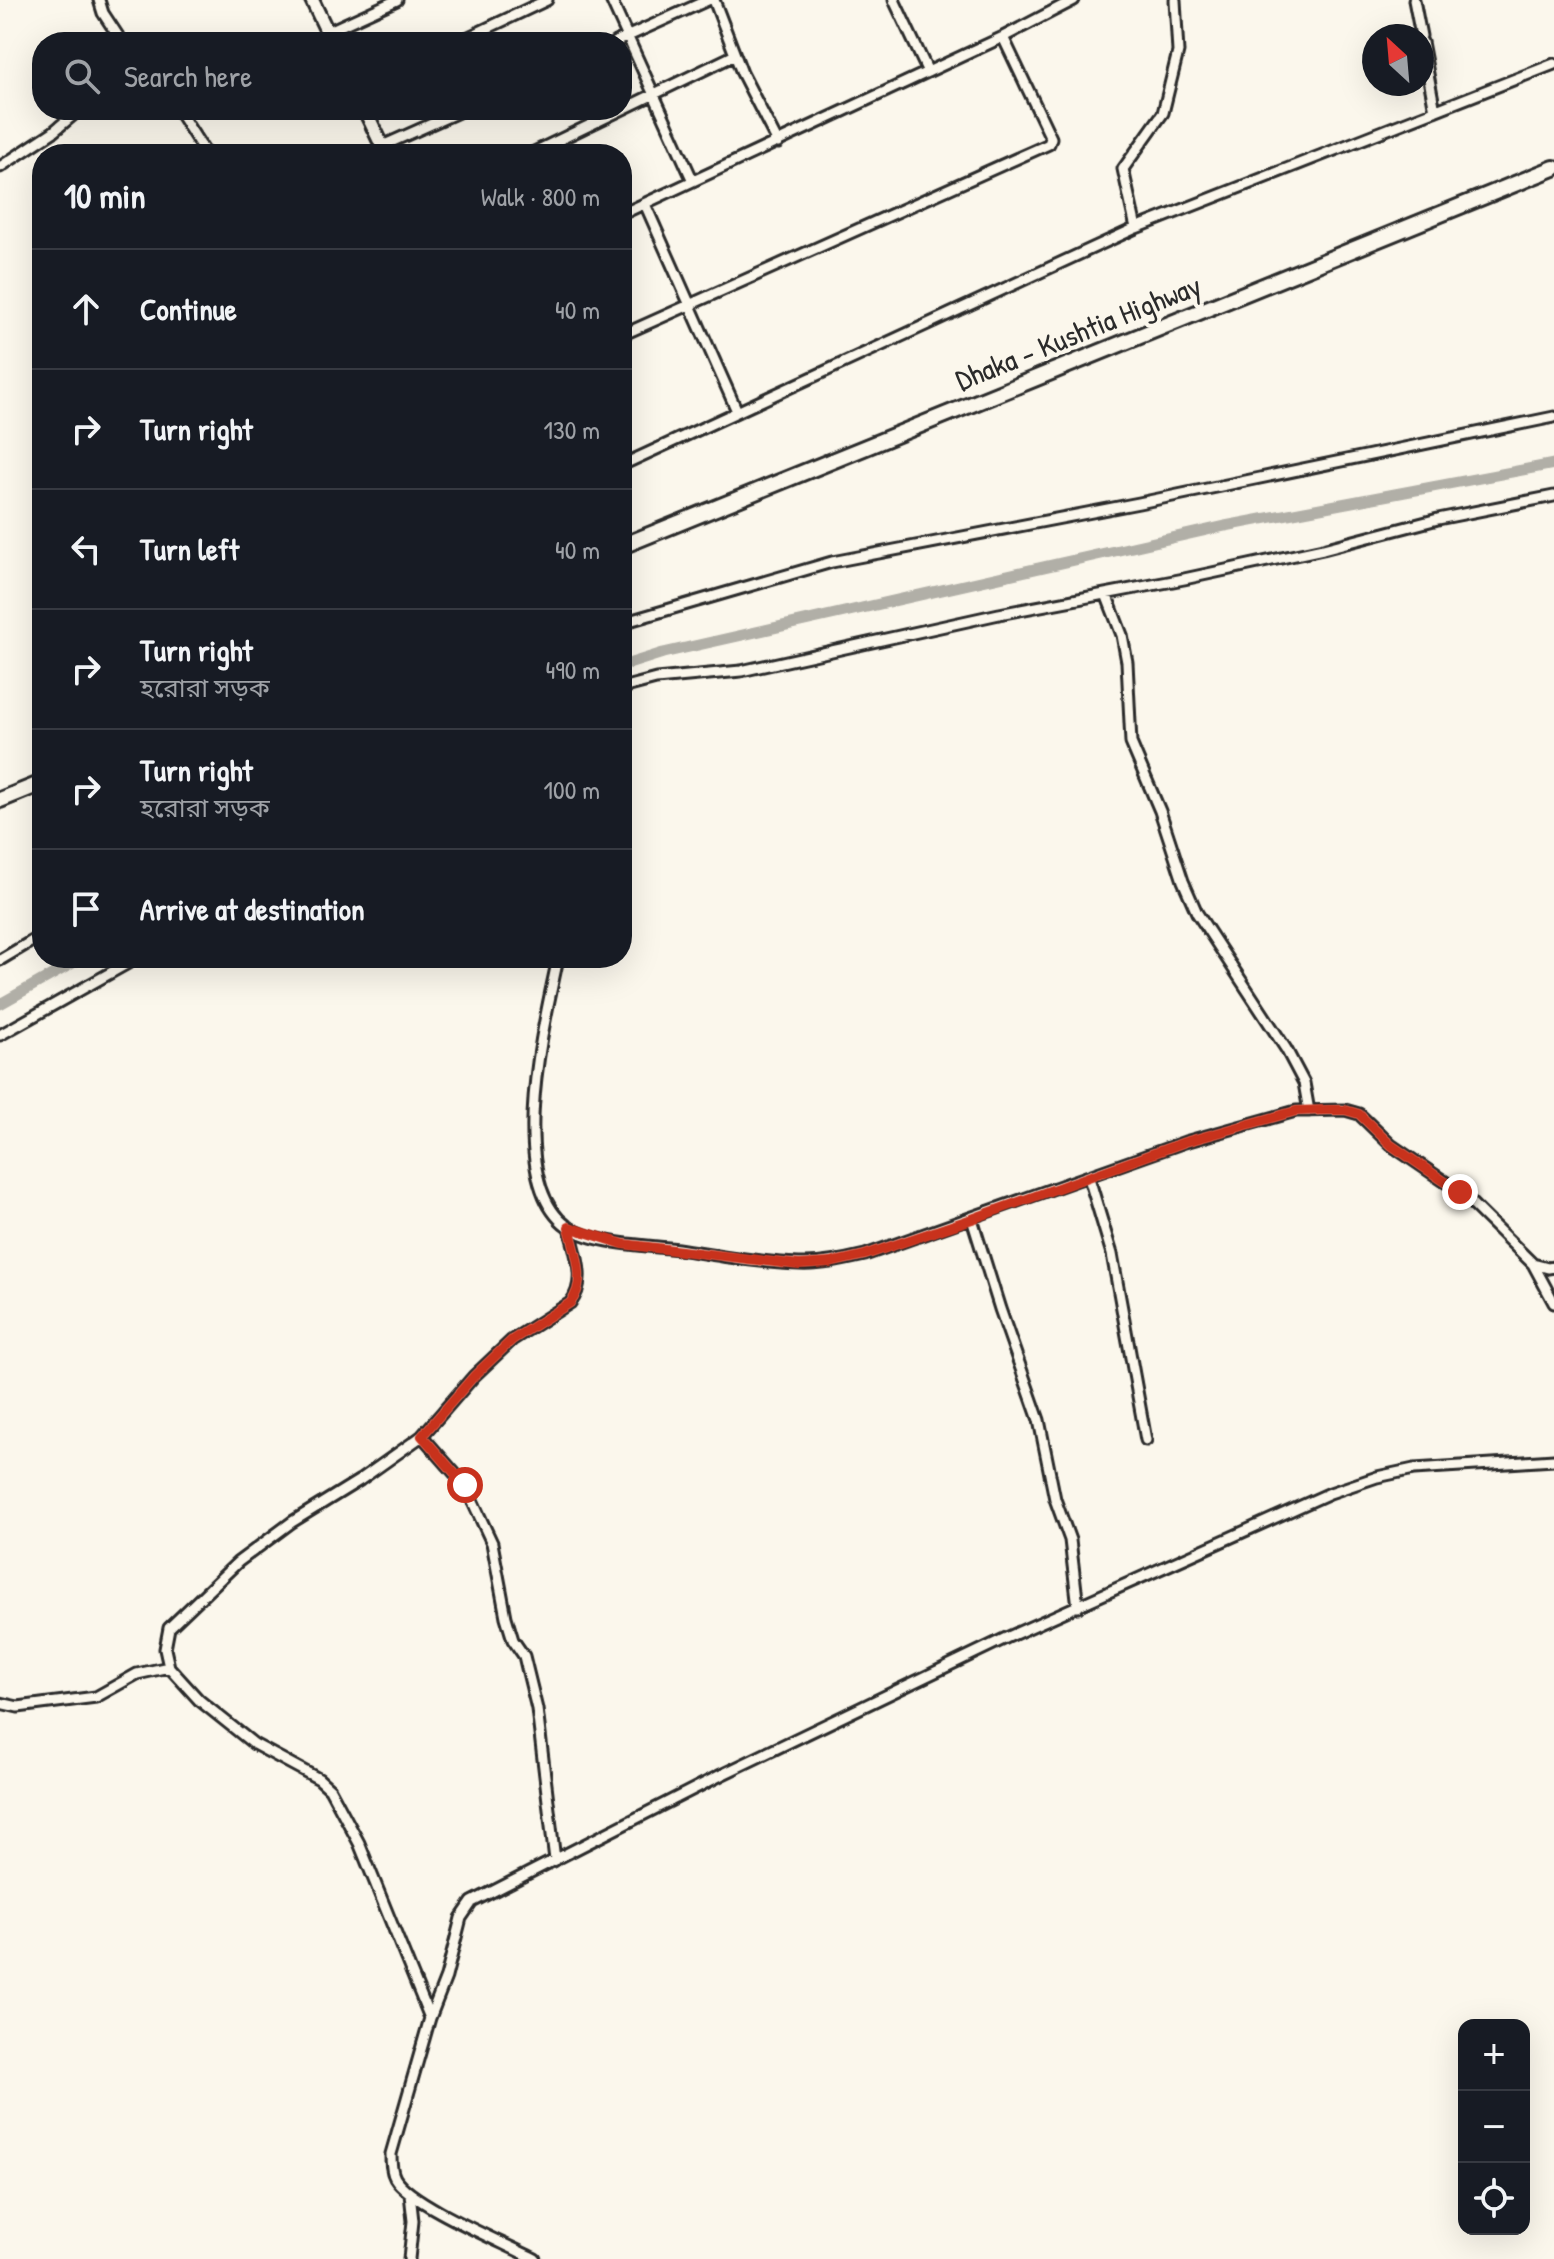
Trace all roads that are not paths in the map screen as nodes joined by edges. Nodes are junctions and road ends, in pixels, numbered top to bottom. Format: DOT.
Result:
graph roads {
  1 [pos="99,0"];
  2 [pos="312,0"];
  3 [pos="397,0"];
  4 [pos="547,0"];
  5 [pos="611,0"];
  6 [pos="711,0"];
  7 [pos="894,0"];
  8 [pos="1074,0"];
  9 [pos="1175,0"];
  10 [pos="1414,0"];
  11 [pos="1419,24"];
  12 [pos="115,32"];
  13 [pos="328,32"];
  14 [pos="339,32"];
  15 [pos="479,32"];
  16 [pos="626,32"];
  17 [pos="632,34"];
  18 [pos="1003,37"];
  19 [pos="632,45"];
  20 [pos="735,55"];
  21 [pos="1554,64"];
  22 [pos="928,72"];
  23 [pos="653,95"];
  24 [pos="1432,96"];
  25 [pos="632,105"];
  26 [pos="1435,111"];
  27 [pos="67,120"];
  28 [pos="184,120"];
  29 [pos="370,120"];
  30 [pos="443,120"];
  31 [pos="601,120"];
  32 [pos="778,143"];
  33 [pos="35,144"];
  34 [pos="199,144"];
  35 [pos="381,144"];
  36 [pos="396,144"];
  37 [pos="551,144"];
  38 [pos="32,146"];
  39 [pos="0,167"];
  40 [pos="1554,168"];
  41 [pos="693,181"];
  42 [pos="645,204"];
  43 [pos="632,210"];
  44 [pos="1136,228"];
  45 [pos="690,305"];
  46 [pos="632,331"];
  47 [pos="737,411"];
  48 [pos="1554,417"];
  49 [pos="632,460"];
  50 [pos="1554,496"];
  51 [pos="632,542"];
  52 [pos="1106,594"];
  53 [pos="632,620"];
  54 [pos="632,685"];
  55 [pos="32,787"];
  56 [pos="0,800"];
  57 [pos="32,941"];
  58 [pos="0,960"];
  59 [pos="119,968"];
  60 [pos="556,968"];
  61 [pos="0,1035"];
  62 [pos="1309,1111"];
  63 [pos="1089,1178"];
  64 [pos="972,1219"];
  65 [pos="569,1227"];
  66 [pos="1533,1264"];
  67 [pos="1554,1267"];
  68 [pos="1554,1303"];
  69 [pos="422,1436"];
  70 [pos="1146,1440"];
  71 [pos="1554,1460"];
  72 [pos="1078,1607"];
  73 [pos="169,1667"];
  74 [pos="0,1703"];
  75 [pos="555,1860"];
  76 [pos="430,2018"];
  77 [pos="410,2194"];
  78 [pos="409,2259"];
  79 [pos="535,2259"];
  1 -- 12 [label="street"];
  2 -- 13 [label="main road"];
  3 -- 14 [label="street"];
  4 -- 15 [label="street"];
  5 -- 16 [label="street"];
  6 -- 17 [label="street"];
  6 -- 20 [label="street"];
  7 -- 22 [label="street"];
  8 -- 18 [label="street"];
  9 -- 44 [label="street"];
  10 -- 11 [label="street"];
  18 -- 22 [label="street"];
  18 -- 45 [label="street"];
  19 -- 23 [label="street"];
  20 -- 23 [label="street"];
  20 -- 32 [label="street"];
  21 -- 26 [label="street"];
  22 -- 32 [label="street"];
  23 -- 25 [label="street"];
  23 -- 41 [label="street"];
  24 -- 26 [label="street"];
  26 -- 44 [label="street"];
  27 -- 33 [label="street"];
  28 -- 34 [label="street"];
  29 -- 35 [label="main road"];
  30 -- 36 [label="street"];
  31 -- 37 [label="street"];
  32 -- 41 [label="street"];
  38 -- 39 [label="street"];
  40 -- 51 [label="main road, Dhaka - Kushtia Highway"];
  41 -- 42 [label="street"];
  42 -- 43 [label="street"];
  42 -- 45 [label="street"];
  44 -- 47 [label="street"];
  45 -- 46 [label="street"];
  45 -- 47 [label="street"];
  47 -- 49 [label="street"];
  48 -- 53 [label="street"];
  50 -- 52 [label="street"];
  52 -- 54 [label="street"];
  52 -- 62 [label="street"];
  55 -- 56 [label="main road"];
  57 -- 58 [label="street"];
  59 -- 61 [label="street"];
  60 -- 65 [label="street"];
  62 -- 63 [label="street"];
  62 -- 66 [label="street"];
  63 -- 64 [label="street"];
  63 -- 70 [label="street"];
  64 -- 65 [label="street"];
  64 -- 72 [label="street"];
  65 -- 69 [label="street"];
  66 -- 67 [label="street"];
  66 -- 68 [label="street"];
  69 -- 73 [label="street"];
  69 -- 75 [label="street"];
  71 -- 72 [label="street"];
  72 -- 75 [label="street"];
  73 -- 74 [label="street"];
  73 -- 76 [label="street"];
  75 -- 76 [label="street"];
  76 -- 77 [label="street"];
  77 -- 78 [label="street"];
  77 -- 79 [label="street"];
}
